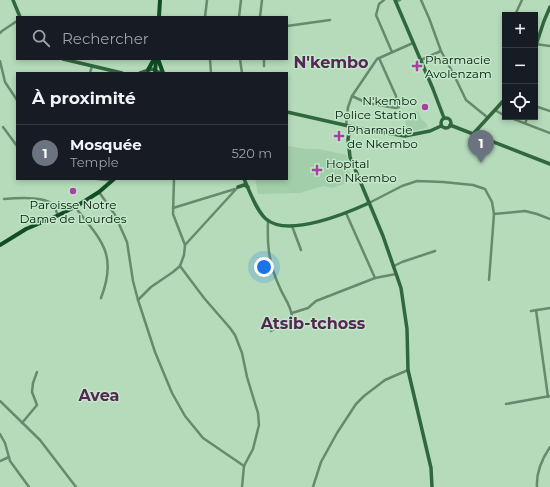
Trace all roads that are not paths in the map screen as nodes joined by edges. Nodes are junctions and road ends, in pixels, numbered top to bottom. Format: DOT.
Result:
graph roads {
  1 [pos="12,0"];
  2 [pos="160,0"];
  3 [pos="207,0"];
  4 [pos="241,0"];
  5 [pos="262,0"];
  6 [pos="384,0"];
  7 [pos="400,0"];
  8 [pos="421,0"];
  9 [pos="522,0"];
  10 [pos="395,1"];
  11 [pos="550,7"];
  12 [pos="516,12"];
  13 [pos="20,16"];
  14 [pos="159,16"];
  15 [pos="205,16"];
  16 [pos="239,16"];
  17 [pos="260,16"];
  18 [pos="330,20"];
  19 [pos="16,23"];
  20 [pos="288,26"];
  21 [pos="0,33"];
  22 [pos="538,37"];
  23 [pos="413,43"];
  24 [pos="538,45"];
  25 [pos="550,46"];
  26 [pos="392,52"];
  27 [pos="441,52"];
  28 [pos="380,58"];
  29 [pos="67,60"];
  30 [pos="155,60"];
  31 [pos="156,60"];
  32 [pos="156,60"];
  33 [pos="210,60"];
  34 [pos="240,60"];
  35 [pos="264,60"];
  36 [pos="421,60"];
  37 [pos="0,61"];
  38 [pos="92,66"];
  39 [pos="264,66"];
  40 [pos="146,71"];
  41 [pos="155,71"];
  42 [pos="90,72"];
  43 [pos="118,72"];
  44 [pos="162,72"];
  45 [pos="211,72"];
  46 [pos="242,72"];
  47 [pos="3,76"];
  48 [pos="0,79"];
  49 [pos="352,96"];
  50 [pos="16,98"];
  51 [pos="502,101"];
  52 [pos="538,107"];
  53 [pos="494,109"];
  54 [pos="550,111"];
  55 [pos="288,112"];
  56 [pos="502,114"];
  57 [pos="487,117"];
  58 [pos="444,118"];
  59 [pos="516,120"];
  60 [pos="526,120"];
  61 [pos="525,123"];
  62 [pos="450,125"];
  63 [pos="348,126"];
  64 [pos="441,126"];
  65 [pos="3,127"];
  66 [pos="550,133"];
  67 [pos="473,134"];
  68 [pos="16,145"];
  69 [pos="550,164"];
  70 [pos="112,180"];
  71 [pos="174,180"];
  72 [pos="242,180"];
  73 [pos="244,180"];
  74 [pos="238,187"];
  75 [pos="248,187"];
  76 [pos="99,192"];
  77 [pos="4,199"];
  78 [pos="369,203"];
  79 [pos="75,207"];
  80 [pos="173,208"];
  81 [pos="346,213"];
  82 [pos="494,214"];
  83 [pos="58,215"];
  84 [pos="550,219"];
  85 [pos="268,221"];
  86 [pos="292,225"];
  87 [pos="0,245"];
  88 [pos="185,245"];
  89 [pos="301,250"];
  90 [pos="435,251"];
  91 [pos="180,266"];
  92 [pos="394,266"];
  93 [pos="396,274"];
  94 [pos="375,278"];
  95 [pos="489,280"];
  96 [pos="101,298"];
  97 [pos="138,300"];
  98 [pos="550,308"];
  99 [pos="536,310"];
  100 [pos="531,311"];
  101 [pos="292,313"];
  102 [pos="271,332"];
  103 [pos="408,370"];
  104 [pos="37,372"];
  105 [pos="549,397"];
  106 [pos="0,402"];
  107 [pos="506,404"];
  108 [pos="22,423"];
  109 [pos="0,434"];
  110 [pos="550,447"];
  111 [pos="8,457"];
  112 [pos="0,461"];
  113 [pos="244,466"];
  114 [pos="29,487"];
  115 [pos="76,487"];
  116 [pos="242,487"];
  117 [pos="313,487"];
  118 [pos="432,487"];
  119 [pos="537,487"];
  1 -- 13 [label="street"];
  2 -- 14 [label="main road"];
  3 -- 15 [label="street"];
  4 -- 16 [label="street"];
  5 -- 17 [label="street"];
  6 -- 26 [label="street"];
  7 -- 10 [label="street"];
  8 -- 27 [label="street"];
  9 -- 12 [label="street"];
  10 -- 23 [label="street"];
  11 -- 22 [label="street"];
  18 -- 20 [label="street"];
  19 -- 21 [label="street"];
  23 -- 26 [label="street"];
  23 -- 36 [label="street"];
  24 -- 25 [label="street"];
  26 -- 28 [label="street"];
  27 -- 36 [label="street"];
  27 -- 57 [label="street"];
  28 -- 49 [label="street"];
  28 -- 49 [label="street"];
  29 -- 38 [label="street"];
  30 -- 40 [label="main road"];
  31 -- 41 [label="main road"];
  32 -- 44 [label="main road"];
  33 -- 45 [label="street"];
  34 -- 46 [label="street"];
  35 -- 39 [label="street"];
  36 -- 58 [label="street"];
  37 -- 47 [label="street"];
  38 -- 42 [label="street"];
  38 -- 43 [label="street"];
  40 -- 41 [label="street"];
  47 -- 48 [label="street"];
  47 -- 50 [label="street"];
  49 -- 63 [label="street"];
  51 -- 53 [label="street"];
  52 -- 54 [label="street"];
  53 -- 56 [label="street"];
  53 -- 57 [label="street"];
  55 -- 63 [label="street"];
  57 -- 67 [label="street"];
  58 -- 62 [label="street"];
  58 -- 64 [label="street"];
  59 -- 61 [label="street"];
  60 -- 61 [label="street"];
  61 -- 66 [label="street"];
  62 -- 64 [label="street"];
  62 -- 67 [label="street"];
  63 -- 64 [label="street"];
  63 -- 78 [label="street"];
  65 -- 68 [label="street"];
  67 -- 69 [label="street"];
  70 -- 76 [label="main road"];
  71 -- 80 [label="street"];
  72 -- 74 [label="street"];
  73 -- 75 [label="street"];
  74 -- 75 [label="street"];
  74 -- 80 [label="street"];
  74 -- 88 [label="street"];
  75 -- 85 [label="street"];
  76 -- 79 [label="main road"];
  76 -- 97 [label="street"];
  77 -- 83 [label="street"];
  78 -- 81 [label="street"];
  78 -- 82 [label="street"];
  78 -- 92 [label="street"];
  79 -- 83 [label="main road"];
  79 -- 96 [label="street"];
  80 -- 88 [label="street"];
  81 -- 86 [label="street"];
  81 -- 94 [label="street"];
  82 -- 84 [label="street"];
  82 -- 95 [label="street"];
  83 -- 87 [label="main road"];
  85 -- 86 [label="street"];
  85 -- 101 [label="street"];
  86 -- 89 [label="street"];
  88 -- 91 [label="street"];
  90 -- 92 [label="street"];
  91 -- 97 [label="street"];
  91 -- 113 [label="street"];
  92 -- 93 [label="street"];
  93 -- 94 [label="street"];
  93 -- 103 [label="street"];
  94 -- 101 [label="street"];
  97 -- 113 [label="street"];
  98 -- 99 [label="street"];
  99 -- 100 [label="street"];
  99 -- 105 [label="street"];
  101 -- 102 [label="street"];
  103 -- 117 [label="street"];
  103 -- 118 [label="street"];
  104 -- 108 [label="street"];
  105 -- 107 [label="street"];
  106 -- 108 [label="street"];
  108 -- 115 [label="street"];
  109 -- 111 [label="street"];
  110 -- 119 [label="street"];
  111 -- 112 [label="street"];
  111 -- 114 [label="street"];
  113 -- 116 [label="street"];
}
